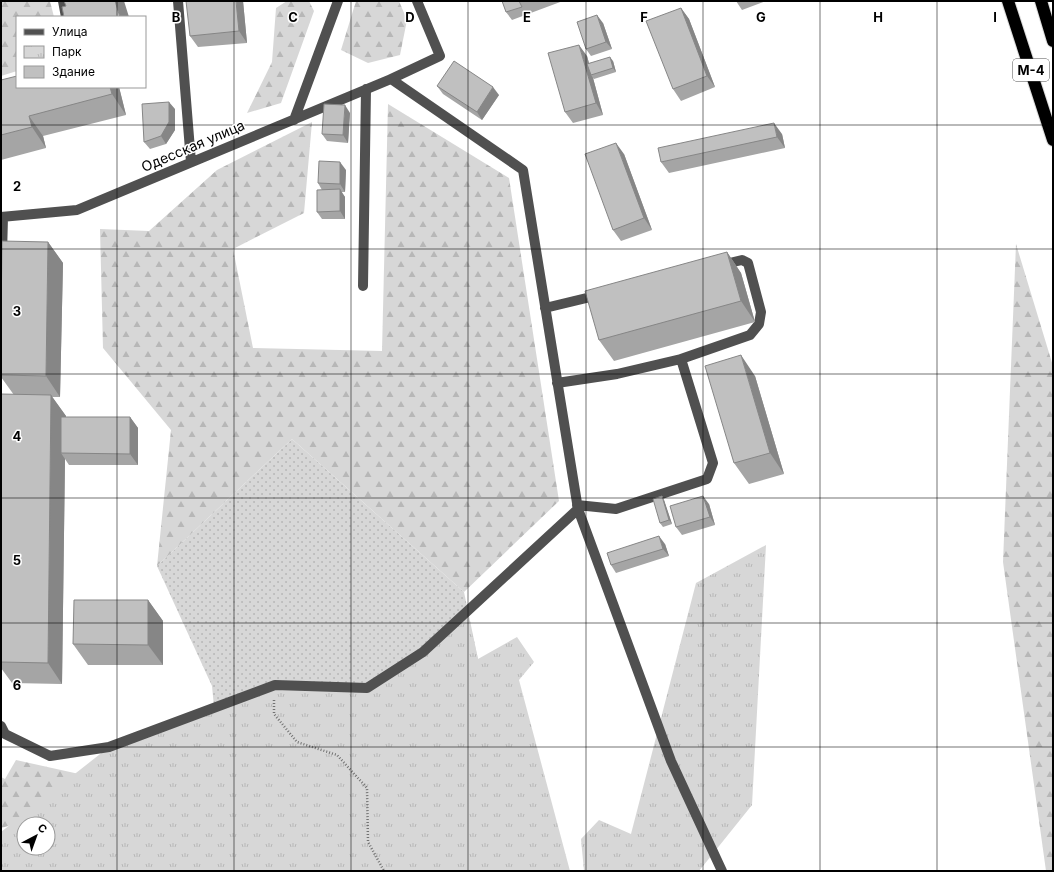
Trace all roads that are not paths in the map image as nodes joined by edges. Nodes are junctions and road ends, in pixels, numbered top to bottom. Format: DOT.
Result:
graph roads {
  1 [pos="63,1"];
  2 [pos="178,1"];
  3 [pos="338,1"];
  4 [pos="417,1"];
  5 [pos="1008,1"];
  6 [pos="1041,1"];
  7 [pos="66,16"];
  8 [pos="1053,41"];
  9 [pos="391,79"];
  10 [pos="366,90"];
  11 [pos="294,120"];
  12 [pos="1053,140"];
  13 [pos="191,162"];
  14 [pos="2,217"];
  15 [pos="712,267"];
  16 [pos="363,286"];
  17 [pos="1,292"];
  18 [pos="606,294"];
  19 [pos="545,308"];
  20 [pos="681,359"];
  21 [pos="558,383"];
  22 [pos="578,507"];
  23 [pos="1,726"];
  24 [pos="722,871"];
  1 -- 7 [label="street"];
  2 -- 13 [label="street"];
  3 -- 11 [label="street"];
  4 -- 9 [label="street, Одесская улица"];
  5 -- 12 [label="highway, М-4"];
  6 -- 8 [label="highway, М-4"];
  9 -- 10 [label="street, Одесская улица"];
  9 -- 19 [label="street"];
  10 -- 11 [label="street, Одесская улица"];
  10 -- 16 [label="street"];
  11 -- 13 [label="street, Одесская улица"];
  13 -- 14 [label="street, Одесская улица"];
  14 -- 17 [label="street"];
  15 -- 20 [label="street"];
  18 -- 19 [label="street"];
  19 -- 21 [label="street"];
  20 -- 21 [label="street"];
  20 -- 22 [label="street"];
  21 -- 22 [label="street"];
  22 -- 23 [label="street"];
  22 -- 24 [label="street"];
}
